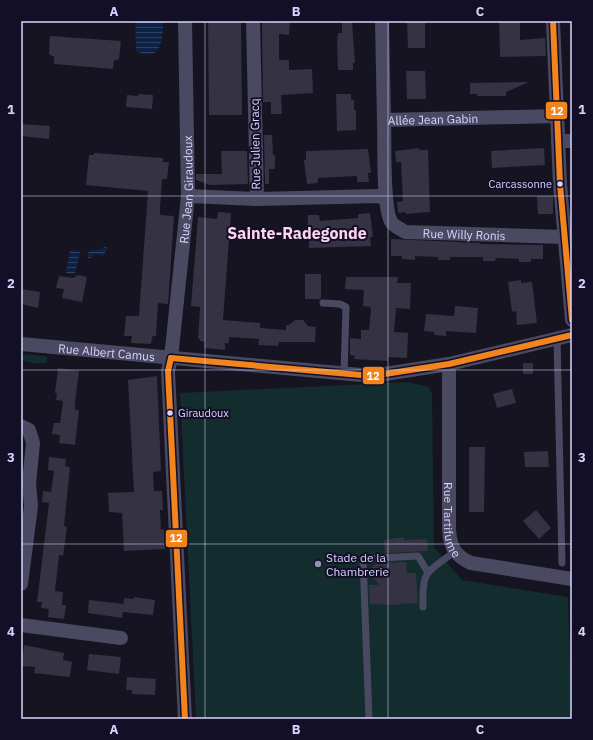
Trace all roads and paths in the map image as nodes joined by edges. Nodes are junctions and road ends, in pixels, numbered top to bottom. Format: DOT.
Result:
graph roads {
  1 [pos="185,21"];
  2 [pos="253,21"];
  3 [pos="382,21"];
  4 [pos="553,21"];
  5 [pos="556,116"];
  6 [pos="384,120"];
  7 [pos="558,141"];
  8 [pos="572,141"];
  9 [pos="188,196"];
  10 [pos="256,198"];
  11 [pos="386,199"];
  12 [pos="564,237"];
  13 [pos="323,303"];
  14 [pos="572,320"];
  15 [pos="572,335"];
  16 [pos="557,338"];
  17 [pos="21,344"];
  18 [pos="171,358"];
  19 [pos="449,364"];
  20 [pos="344,374"];
  21 [pos="21,426"];
  22 [pos="454,552"];
  23 [pos="562,563"];
  24 [pos="427,571"];
  25 [pos="572,579"];
  26 [pos="21,584"];
  27 [pos="423,607"];
  28 [pos="21,625"];
  29 [pos="121,638"];
  30 [pos="185,719"];
  31 [pos="369,719"];
  1 -- 9 [label="street, Rue Jean Giraudoux"];
  2 -- 10 [label="street, Rue Julien Gracq"];
  3 -- 6 [label="street, Allée Jean Gabin"];
  4 -- 5 [label="street"];
  5 -- 6 [label="street, Allée Jean Gabin"];
  5 -- 7 [label="street"];
  6 -- 11 [label="street, Rue Willy Ronis"];
  7 -- 8 [label="street"];
  7 -- 12 [label="street"];
  9 -- 10 [label="street, Rue Julien Gracq"];
  9 -- 18 [label="street, Rue Jean Giraudoux"];
  10 -- 11 [label="street"];
  11 -- 12 [label="street, Rue Willy Ronis"];
  12 -- 14 [label="street"];
  13 -- 20 [label="lane"];
  15 -- 16 [label="street, Rue Albert Camus"];
  16 -- 19 [label="street, Rue Albert Camus"];
  16 -- 23 [label="lane"];
  17 -- 18 [label="street, Rue Albert Camus"];
  18 -- 20 [label="street, Rue Albert Camus"];
  18 -- 30 [label="street, Rue Jean Giraudoux"];
  19 -- 20 [label="street, Rue Albert Camus"];
  19 -- 22 [label="street, Rue Tartifume"];
  21 -- 26 [label="street"];
  22 -- 24 [label="lane"];
  22 -- 25 [label="street, Rue Tartifume"];
  24 -- 27 [label="lane"];
  24 -- 31 [label="lane"];
  28 -- 29 [label="street"];
}
